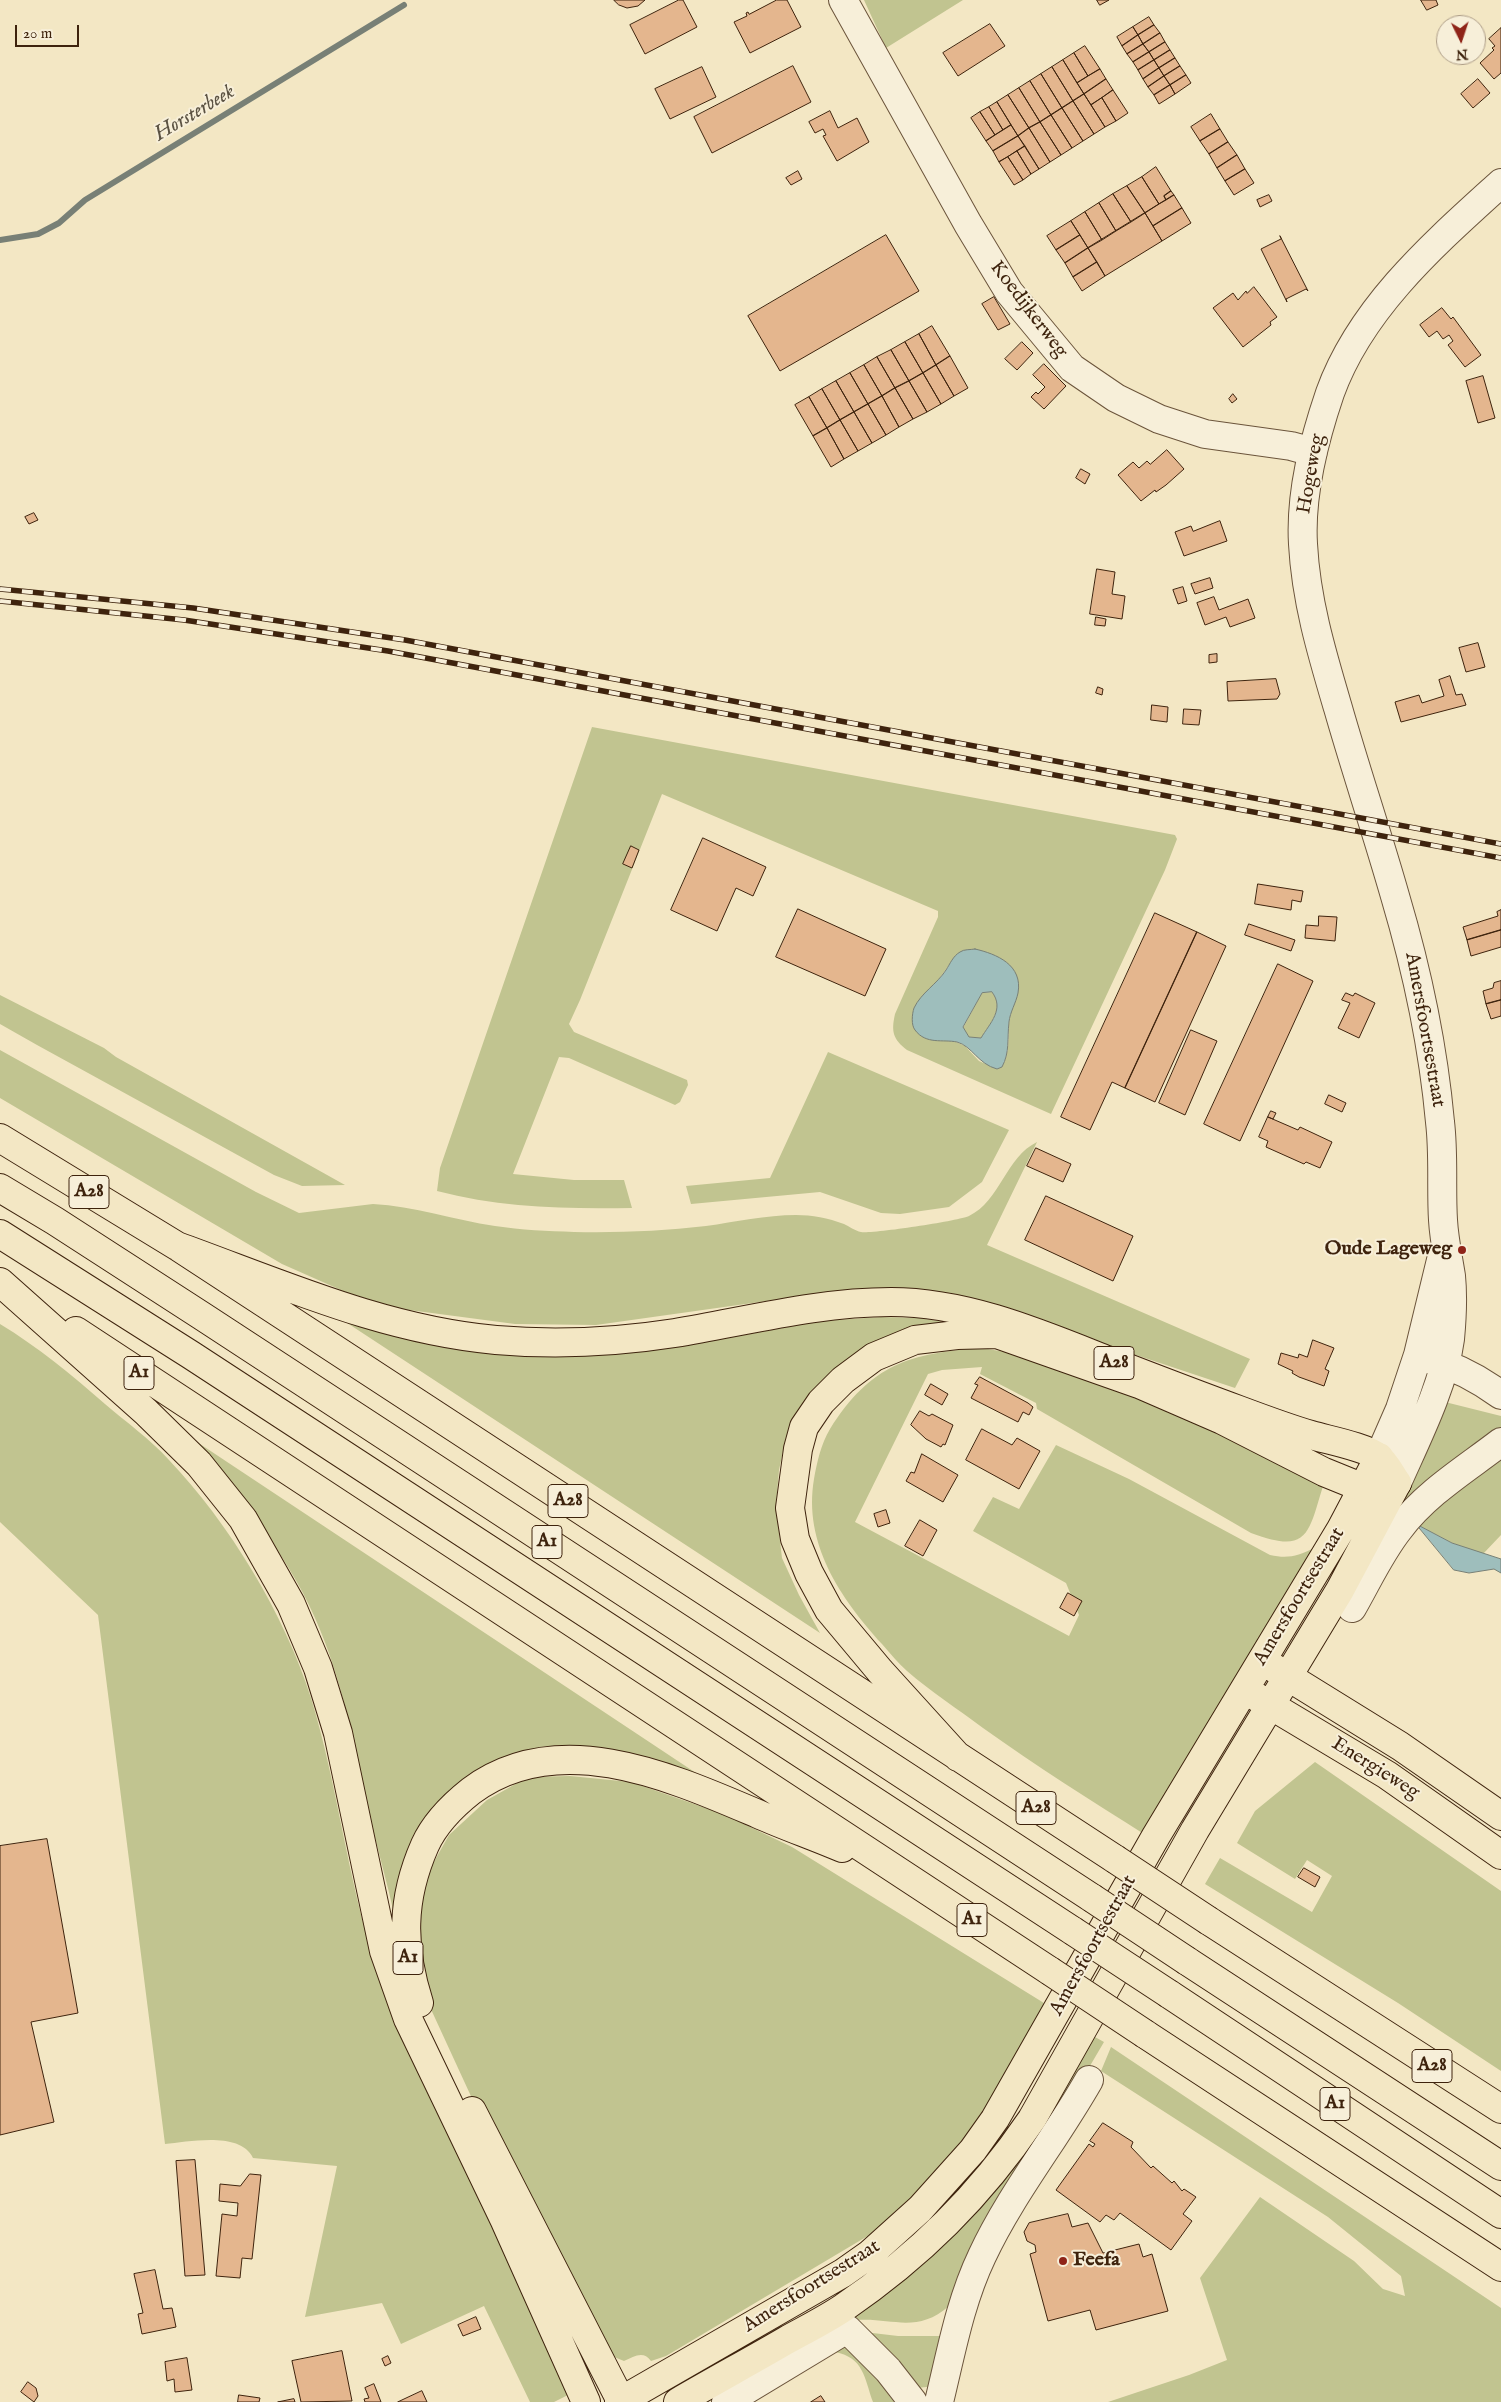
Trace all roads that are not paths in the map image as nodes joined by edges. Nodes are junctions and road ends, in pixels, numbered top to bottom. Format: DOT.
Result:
graph roads {
  1 [pos="843,0"];
  2 [pos="1501,183"];
  3 [pos="1313,452"];
  4 [pos="1371,820"];
  5 [pos="0,1138"];
  6 [pos="0,1188"];
  7 [pos="0,1234"];
  8 [pos="1445,1244"];
  9 [pos="178,1246"];
  10 [pos="0,1282"];
  11 [pos="1418,1355"];
  12 [pos="1444,1363"];
  13 [pos="1501,1395"];
  14 [pos="1501,1442"];
  15 [pos="1379,1457"];
  16 [pos="1397,1483"];
  17 [pos="1364,1487"];
  18 [pos="1352,1608"];
  19 [pos="1262,1660"];
  20 [pos="1288,1677"];
  21 [pos="1244,1690"];
  22 [pos="1270,1706"];
  23 [pos="958,1757"];
  24 [pos="1501,1816"];
  25 [pos="1501,1855"];
  26 [pos="895,1868"];
  27 [pos="1089,2080"];
  28 [pos="1501,2110"];
  29 [pos="1501,2166"];
  30 [pos="1501,2214"];
  31 [pos="1501,2267"];
  32 [pos="586,2402"];
  33 [pos="620,2402"];
  34 [pos="678,2402"];
  35 [pos="726,2402"];
  36 [pos="913,2402"];
  37 [pos="939,2402"];
  1 -- 3 [label="street, Koedijkerweg"];
  2 -- 3 [label="street, Hogeweg"];
  3 -- 4 [label="street, Hogeweg"];
  4 -- 8 [label="street, Amersfoortsestraat"];
  5 -- 9 [label="main road, A28"];
  6 -- 29 [label="main road, A1, bridge"];
  7 -- 30 [label="main road, A1, bridge"];
  8 -- 11 [label="street, Amersfoortsestraat"];
  8 -- 12 [label="street, Amersfoortsestraat"];
  9 -- 15 [label="main road, A28"];
  9 -- 23 [label="main road, A28"];
  10 -- 26 [label="main road, A1"];
  10 -- 32 [label="main road, A1"];
  11 -- 12 [label="street"];
  11 -- 15 [label="street, Amersfoortsestraat"];
  12 -- 13 [label="street"];
  12 -- 16 [label="street, Amersfoortsestraat"];
  14 -- 18 [label="street"];
  15 -- 16 [label="main road"];
  15 -- 17 [label="main road, Amersfoortsestraat"];
  16 -- 17 [label="main road, A28"];
  16 -- 20 [label="main road, Amersfoortsestraat"];
  17 -- 19 [label="main road, Amersfoortsestraat"];
  17 -- 23 [label="main road, A28"];
  19 -- 20 [label="main road, Energieweg"];
  19 -- 21 [label="main road, Amersfoortsestraat"];
  20 -- 22 [label="main road, Amersfoortsestraat"];
  20 -- 24 [label="main road, Energieweg"];
  21 -- 22 [label="main road, Energieweg"];
  21 -- 33 [label="main road, Amersfoortsestraat"];
  22 -- 25 [label="main road, Energieweg"];
  22 -- 34 [label="main road, Amersfoortsestraat"];
  23 -- 28 [label="main road, A28, bridge"];
  26 -- 31 [label="main road, A1, bridge"];
  26 -- 33 [label="main road, A1"];
  27 -- 37 [label="street"];
  35 -- 36 [label="street"];
}
